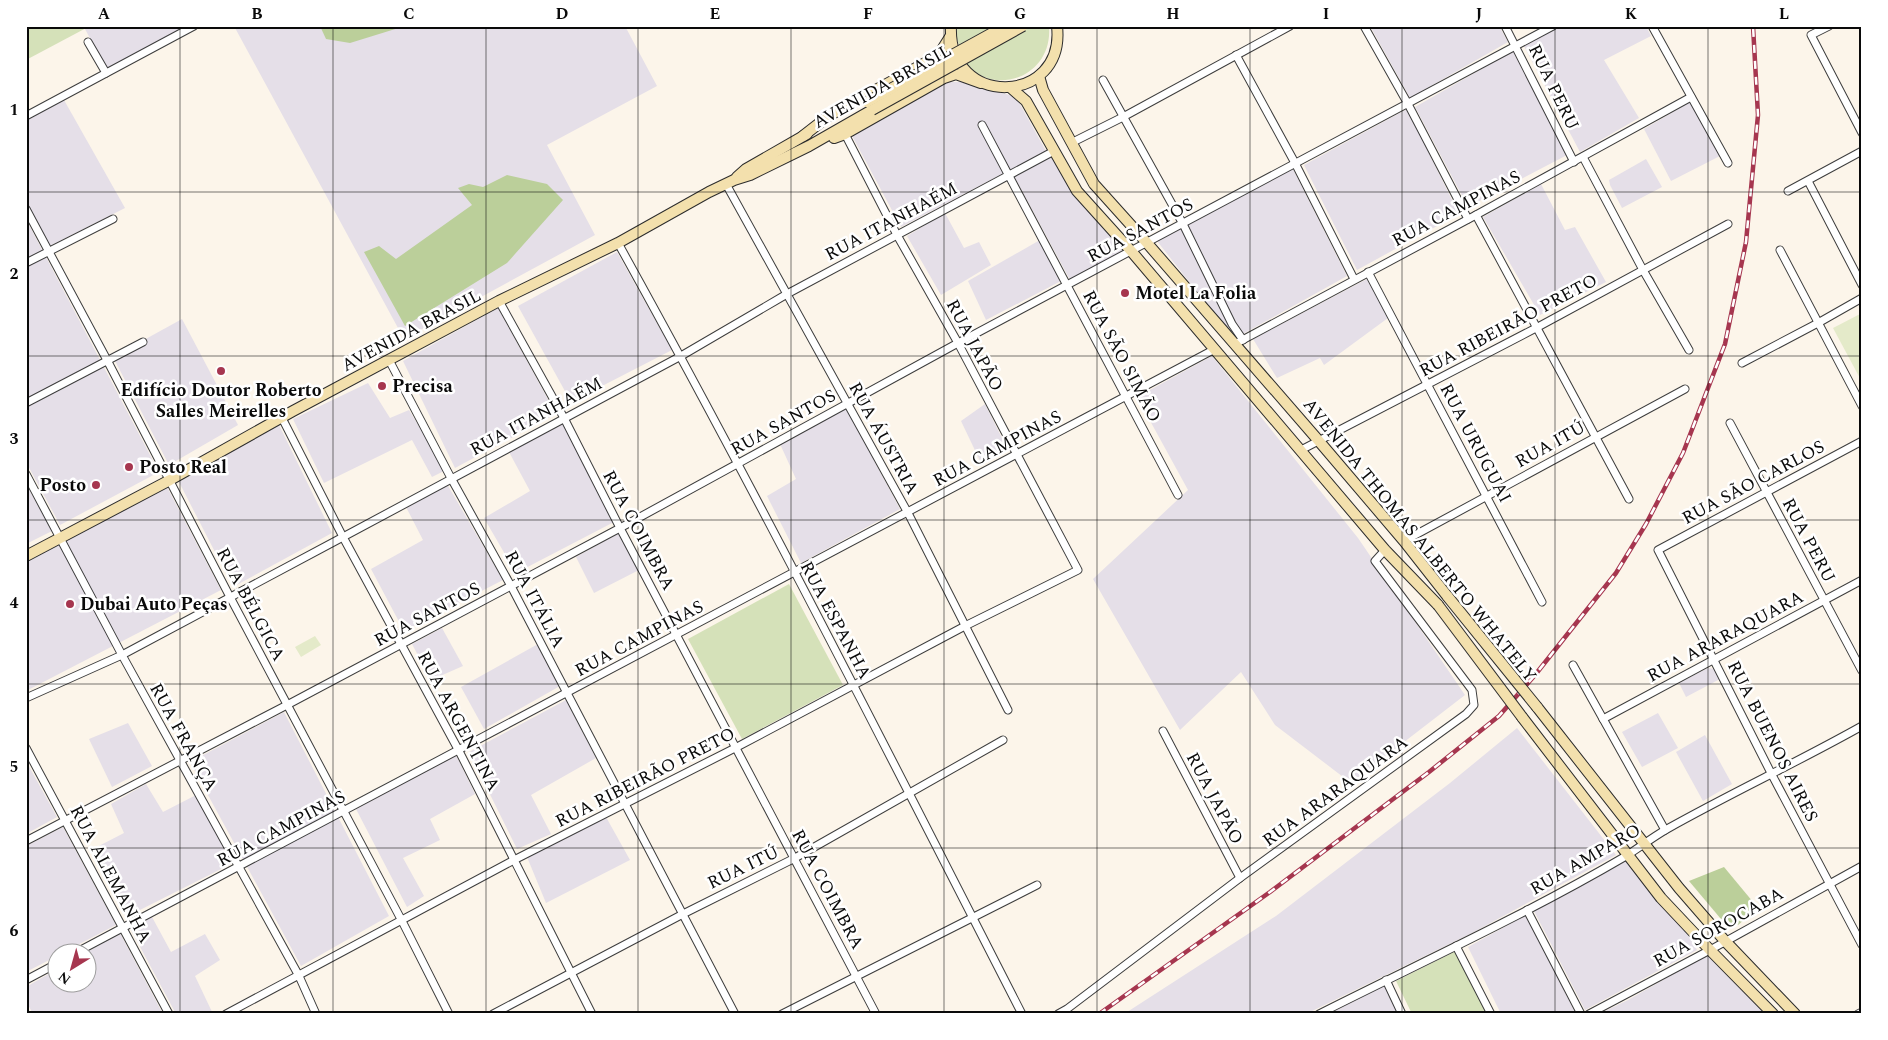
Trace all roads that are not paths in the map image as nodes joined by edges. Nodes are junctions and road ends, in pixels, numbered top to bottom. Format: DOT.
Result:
graph roads {
  1 [pos="194,26"];
  2 [pos="951,26"];
  3 [pos="1005,26"];
  4 [pos="1023,26"];
  5 [pos="1057,26"];
  6 [pos="1290,26"];
  7 [pos="1364,26"];
  8 [pos="1505,26"];
  9 [pos="1553,26"];
  10 [pos="1652,26"];
  11 [pos="1829,26"];
  12 [pos="950,38"];
  13 [pos="88,42"];
  14 [pos="1516,46"];
  15 [pos="1236,55"];
  16 [pos="106,73"];
  17 [pos="1039,76"];
  18 [pos="1103,80"];
  19 [pos="981,83"];
  20 [pos="1011,88"];
  21 [pos="1691,97"];
  22 [pos="1408,104"];
  23 [pos="869,106"];
  24 [pos="26,116"];
  25 [pos="1123,117"];
  26 [pos="982,125"];
  27 [pos="1862,133"];
  28 [pos="845,134"];
  29 [pos="803,136"];
  30 [pos="1071,143"];
  31 [pos="809,146"];
  32 [pos="1054,151"];
  33 [pos="1862,151"];
  34 [pos="1583,157"];
  35 [pos="1574,162"];
  36 [pos="1295,163"];
  37 [pos="1728,163"];
  38 [pos="1009,176"];
  39 [pos="1808,181"];
  40 [pos="730,182"];
  41 [pos="1788,191"];
  42 [pos="26,209"];
  43 [pos="1476,216"];
  44 [pos="113,219"];
  45 [pos="1468,219"];
  46 [pos="1183,224"];
  47 [pos="1728,224"];
  48 [pos="897,235"];
  49 [pos="618,243"];
  50 [pos="1147,243"];
  51 [pos="1780,250"];
  52 [pos="49,252"];
  53 [pos="1132,252"];
  54 [pos="26,264"];
  55 [pos="1643,270"];
  56 [pos="1368,272"];
  57 [pos="1354,279"];
  58 [pos="1068,285"];
  59 [pos="1862,285"];
  60 [pos="787,294"];
  61 [pos="1862,298"];
  62 [pos="499,301"];
  63 [pos="1818,323"];
  64 [pos="1536,328"];
  65 [pos="143,342"];
  66 [pos="1239,342"];
  67 [pos="958,343"];
  68 [pos="1215,349"];
  69 [pos="1689,350"];
  70 [pos="681,356"];
  71 [pos="107,360"];
  72 [pos="389,360"];
  73 [pos="1742,363"];
  74 [pos="1428,385"];
  75 [pos="1685,389"];
  76 [pos="1126,397"];
  77 [pos="26,403"];
  78 [pos="848,403"];
  79 [pos="1862,406"];
  80 [pos="282,418"];
  81 [pos="564,418"];
  82 [pos="1730,423"];
  83 [pos="1594,437"];
  84 [pos="1318,440"];
  85 [pos="1862,441"];
  86 [pos="1301,450"];
  87 [pos="1017,455"];
  88 [pos="738,465"];
  89 [pos="26,474"];
  90 [pos="451,478"];
  91 [pos="170,480"];
  92 [pos="1766,491"];
  93 [pos="1178,495"];
  94 [pos="1487,496"];
  95 [pos="1629,499"];
  96 [pos="908,512"];
  97 [pos="620,528"];
  98 [pos="343,537"];
  99 [pos="62,538"];
  100 [pos="1404,541"];
  101 [pos="1385,550"];
  102 [pos="1658,550"];
  103 [pos="26,556"];
  104 [pos="1078,570"];
  105 [pos="794,573"];
  106 [pos="1862,580"];
  107 [pos="512,586"];
  108 [pos="230,597"];
  109 [pos="1824,600"];
  110 [pos="1542,602"];
  111 [pos="965,626"];
  112 [pos="678,635"];
  113 [pos="402,644"];
  114 [pos="122,655"];
  115 [pos="1714,659"];
  116 [pos="1573,665"];
  117 [pos="1862,671"];
  118 [pos="853,685"];
  119 [pos="567,693"];
  120 [pos="26,698"];
  121 [pos="287,705"];
  122 [pos="1008,710"];
  123 [pos="1603,719"];
  124 [pos="1862,726"];
  125 [pos="1163,731"];
  126 [pos="1003,740"];
  127 [pos="26,748"];
  128 [pos="737,748"];
  129 [pos="459,751"];
  130 [pos="180,761"];
  131 [pos="1771,773"];
  132 [pos="909,792"];
  133 [pos="626,804"];
  134 [pos="343,812"];
  135 [pos="65,820"];
  136 [pos="1665,830"];
  137 [pos="26,841"];
  138 [pos="1644,844"];
  139 [pos="1627,855"];
  140 [pos="795,858"];
  141 [pos="514,860"];
  142 [pos="1862,866"];
  143 [pos="239,868"];
  144 [pos="1240,878"];
  145 [pos="1830,883"];
  146 [pos="1037,885"];
  147 [pos="1526,910"];
  148 [pos="683,914"];
  149 [pos="973,917"];
  150 [pos="402,921"];
  151 [pos="123,928"];
  152 [pos="1725,941"];
  153 [pos="97,942"];
  154 [pos="1862,945"];
  155 [pos="1456,946"];
  156 [pos="1710,950"];
  157 [pos="48,968"];
  158 [pos="572,974"];
  159 [pos="298,976"];
  160 [pos="856,976"];
  161 [pos="26,980"];
  162 [pos="1386,980"];
  163 [pos="169,1014"];
  164 [pos="226,1014"];
  165 [pos="316,1014"];
  166 [pos="449,1014"];
  167 [pos="493,1014"];
  168 [pos="592,1014"];
  169 [pos="735,1014"];
  170 [pos="782,1014"];
  171 [pos="876,1014"];
  172 [pos="1022,1014"];
  173 [pos="1058,1014"];
  174 [pos="1319,1014"];
  175 [pos="1402,1014"];
  176 [pos="1491,1014"];
  177 [pos="1580,1014"];
  178 [pos="1589,1014"];
  179 [pos="1773,1014"];
  180 [pos="1795,1014"];
  1 -- 16 [label="street"];
  2 -- 12 [label="main road"];
  3 -- 23 [label="main road, AVENIDA BRASIL, bridge"];
  4 -- 23 [label="main road, AVENIDA BRASIL, bridge"];
  5 -- 17 [label="main road"];
  6 -- 15 [label="street"];
  7 -- 22 [label="street"];
  8 -- 14 [label="street, RUA PERU"];
  9 -- 14 [label="street, RUA SANTOS"];
  10 -- 21 [label="street"];
  11 -- 27 [label="street"];
  12 -- 19 [label="main road"];
  12 -- 29 [label="main road, AVENIDA BRASIL"];
  13 -- 16 [label="street"];
  14 -- 22 [label="street, RUA SANTOS"];
  14 -- 35 [label="street, RUA PERU"];
  15 -- 25 [label="street"];
  15 -- 36 [label="street"];
  16 -- 24 [label="street"];
  17 -- 20 [label="main road"];
  17 -- 30 [label="main road, AVENIDA THOMAS ALBERTO WHATELY"];
  18 -- 25 [label="street"];
  19 -- 20 [label="main road, AVENIDA BRASIL"];
  19 -- 28 [label="main road, AVENIDA BRASIL"];
  20 -- 32 [label="main road, AVENIDA THOMAS ALBERTO WHATELY"];
  21 -- 34 [label="street, RUA CAMPINAS"];
  21 -- 37 [label="street"];
  22 -- 36 [label="street, RUA SANTOS"];
  22 -- 45 [label="street"];
  23 -- 29 [label="main road, AVENIDA BRASIL"];
  23 -- 31 [label="main road, AVENIDA BRASIL"];
  25 -- 30 [label="street"];
  25 -- 46 [label="street"];
  26 -- 38 [label="street, RUA SÃO SIMÃO"];
  28 -- 31 [label="main road, AVENIDA BRASIL"];
  28 -- 48 [label="street, RUA JAPÃO"];
  29 -- 40 [label="main road, AVENIDA BRASIL"];
  30 -- 50 [label="main road, AVENIDA THOMAS ALBERTO WHATELY"];
  31 -- 40 [label="main road, AVENIDA BRASIL"];
  32 -- 38 [label="street, RUA ITANHAÉM"];
  32 -- 53 [label="main road, AVENIDA THOMAS ALBERTO WHATELY"];
  33 -- 39 [label="street"];
  34 -- 35 [label="street, RUA CAMPINAS"];
  34 -- 55 [label="street"];
  35 -- 43 [label="street, RUA CAMPINAS"];
  36 -- 46 [label="street, RUA SANTOS"];
  36 -- 57 [label="street"];
  38 -- 48 [label="street, RUA ITANHAÉM"];
  38 -- 58 [label="street, RUA SÃO SIMÃO"];
  39 -- 41 [label="street"];
  39 -- 59 [label="street"];
  40 -- 49 [label="main road, AVENIDA BRASIL"];
  40 -- 60 [label="street, RUA ÁUSTRIA"];
  42 -- 52 [label="street, RUA BÉLGICA"];
  43 -- 45 [label="street, RUA CAMPINAS"];
  43 -- 64 [label="street"];
  44 -- 52 [label="street"];
  45 -- 56 [label="street, RUA CAMPINAS"];
  46 -- 50 [label="street, RUA SANTOS"];
  46 -- 66 [label="street"];
  47 -- 55 [label="street, RUA RIBEIRÃO PRETO"];
  48 -- 60 [label="street, RUA ITANHAÉM"];
  48 -- 67 [label="street, RUA JAPÃO"];
  49 -- 62 [label="main road, AVENIDA BRASIL"];
  49 -- 70 [label="street, RUA ESPANHA"];
  50 -- 53 [label="street, RUA SANTOS"];
  50 -- 66 [label="main road, AVENIDA THOMAS ALBERTO WHATELY"];
  51 -- 63 [label="street"];
  52 -- 54 [label="street"];
  52 -- 71 [label="street, RUA BÉLGICA"];
  53 -- 58 [label="street, RUA SANTOS"];
  53 -- 68 [label="main road, AVENIDA THOMAS ALBERTO WHATELY"];
  55 -- 64 [label="street, RUA RIBEIRÃO PRETO"];
  55 -- 69 [label="street"];
  56 -- 57 [label="street, RUA CAMPINAS"];
  56 -- 74 [label="street, RUA URUGUAI"];
  57 -- 66 [label="street, RUA CAMPINAS"];
  58 -- 67 [label="street, RUA SANTOS"];
  58 -- 76 [label="street, RUA SÃO SIMÃO"];
  60 -- 70 [label="street, RUA ITANHAÉM"];
  60 -- 78 [label="street, RUA ÁUSTRIA"];
  61 -- 63 [label="street"];
  62 -- 72 [label="main road, AVENIDA BRASIL"];
  62 -- 81 [label="street, RUA COIMBRA"];
  63 -- 73 [label="street"];
  63 -- 79 [label="street"];
  64 -- 74 [label="street, RUA RIBEIRÃO PRETO"];
  64 -- 83 [label="street"];
  65 -- 71 [label="street"];
  66 -- 84 [label="main road, AVENIDA THOMAS ALBERTO WHATELY"];
  67 -- 78 [label="street, RUA SANTOS"];
  67 -- 87 [label="street, RUA JAPÃO"];
  68 -- 76 [label="street, RUA CAMPINAS"];
  68 -- 86 [label="main road, AVENIDA THOMAS ALBERTO WHATELY"];
  70 -- 81 [label="street, RUA ITANHAÉM"];
  70 -- 88 [label="street, RUA ESPANHA"];
  71 -- 77 [label="street"];
  71 -- 91 [label="street, RUA BÉLGICA"];
  72 -- 80 [label="main road, AVENIDA BRASIL"];
  72 -- 90 [label="street, RUA ITÁLIA"];
  74 -- 84 [label="street, RUA RIBEIRÃO PRETO"];
  74 -- 94 [label="street, RUA URUGUAI"];
  75 -- 83 [label="street, RUA ITÚ"];
  76 -- 87 [label="street, RUA CAMPINAS"];
  76 -- 93 [label="street, RUA SÃO SIMÃO"];
  78 -- 88 [label="street, RUA SANTOS"];
  78 -- 96 [label="street, RUA ÁUSTRIA"];
  80 -- 91 [label="main road, AVENIDA BRASIL"];
  80 -- 98 [label="street, RUA ARGENTINA"];
  81 -- 90 [label="street, RUA ITANHAÉM"];
  81 -- 97 [label="street, RUA COIMBRA"];
  82 -- 92 [label="street, RUA PERU"];
  83 -- 94 [label="street, RUA ITÚ"];
  83 -- 95 [label="street"];
  84 -- 86 [label="street, RUA RIBEIRÃO PRETO"];
  84 -- 100 [label="main road, AVENIDA THOMAS ALBERTO WHATELY"];
  85 -- 92 [label="street, RUA SÃO CARLOS"];
  86 -- 101 [label="main road, AVENIDA THOMAS ALBERTO WHATELY"];
  87 -- 96 [label="street, RUA CAMPINAS"];
  87 -- 104 [label="street, RUA JAPÃO"];
  88 -- 97 [label="street, RUA SANTOS"];
  88 -- 105 [label="street, RUA ESPANHA"];
  89 -- 99 [label="street, RUA FRANÇA"];
  90 -- 98 [label="street, RUA ITANHAÉM"];
  90 -- 107 [label="street, RUA ITÁLIA"];
  91 -- 99 [label="main road, AVENIDA BRASIL"];
  91 -- 108 [label="street, RUA BÉLGICA"];
  92 -- 102 [label="street, RUA SÃO CARLOS"];
  92 -- 109 [label="street, RUA PERU"];
  94 -- 100 [label="street, RUA ITÚ"];
  94 -- 110 [label="street, RUA URUGUAI"];
  96 -- 105 [label="street, RUA CAMPINAS"];
  96 -- 111 [label="street, RUA ÁUSTRIA"];
  97 -- 107 [label="street, RUA SANTOS"];
  97 -- 112 [label="street, RUA COIMBRA"];
  98 -- 108 [label="street, RUA ITANHAÉM"];
  98 -- 113 [label="street, RUA ARGENTINA"];
  99 -- 103 [label="main road, AVENIDA BRASIL"];
  99 -- 114 [label="street, RUA FRANÇA"];
  100 -- 138 [label="main road, AVENIDA THOMAS ALBERTO WHATELY, bridge"];
  101 -- 139 [label="main road, AVENIDA THOMAS ALBERTO WHATELY, bridge"];
  101 -- 144 [label="street, RUA ARARAQUARA"];
  102 -- 115 [label="street, RUA BUENOS AIRES"];
  104 -- 111 [label="street, RUA RIBEIRÃO PRETO"];
  105 -- 112 [label="street, RUA CAMPINAS"];
  105 -- 118 [label="street, RUA ESPANHA"];
  106 -- 109 [label="street, RUA ARARAQUARA"];
  107 -- 113 [label="street, RUA SANTOS"];
  107 -- 119 [label="street, RUA ITÁLIA"];
  108 -- 114 [label="street, RUA ITANHAÉM"];
  108 -- 121 [label="street, RUA BÉLGICA"];
  109 -- 115 [label="street, RUA ARARAQUARA"];
  109 -- 117 [label="street, RUA PERU"];
  111 -- 118 [label="street, RUA RIBEIRÃO PRETO"];
  111 -- 122 [label="street, RUA ÁUSTRIA"];
  112 -- 119 [label="street, RUA CAMPINAS"];
  112 -- 128 [label="street, RUA COIMBRA"];
  113 -- 121 [label="street, RUA SANTOS"];
  113 -- 129 [label="street, RUA ARGENTINA"];
  114 -- 120 [label="street, RUA ITANHAÉM"];
  114 -- 130 [label="street, RUA FRANÇA"];
  115 -- 123 [label="street, RUA ARARAQUARA"];
  115 -- 131 [label="street, RUA BUENOS AIRES"];
  116 -- 123 [label="street"];
  118 -- 128 [label="street, RUA RIBEIRÃO PRETO"];
  118 -- 132 [label="street, RUA ESPANHA"];
  119 -- 129 [label="street, RUA CAMPINAS"];
  119 -- 133 [label="street, RUA ITÁLIA"];
  121 -- 130 [label="street, RUA SANTOS"];
  121 -- 134 [label="street, RUA BÉLGICA"];
  123 -- 136 [label="street"];
  124 -- 131 [label="street, RUA AMPARO"];
  125 -- 144 [label="street, RUA JAPÃO"];
  126 -- 132 [label="street, RUA ITÚ"];
  127 -- 135 [label="street, RUA ALEMANHA"];
  128 -- 133 [label="street, RUA RIBEIRÃO PRETO"];
  128 -- 140 [label="street, RUA COIMBRA"];
  129 -- 134 [label="street, RUA CAMPINAS"];
  129 -- 141 [label="street, RUA ARGENTINA"];
  130 -- 135 [label="street, RUA SANTOS"];
  130 -- 143 [label="street, RUA FRANÇA"];
  131 -- 136 [label="street, RUA AMPARO"];
  131 -- 145 [label="street, RUA BUENOS AIRES"];
  132 -- 140 [label="street, RUA ITÚ"];
  132 -- 149 [label="street, RUA ESPANHA"];
  133 -- 141 [label="street, RUA RIBEIRÃO PRETO"];
  133 -- 148 [label="street, RUA ITÁLIA"];
  134 -- 143 [label="street, RUA CAMPINAS"];
  134 -- 150 [label="street, RUA BÉLGICA"];
  135 -- 137 [label="street, RUA SANTOS"];
  135 -- 151 [label="street, RUA ALEMANHA"];
  136 -- 138 [label="street, RUA AMPARO"];
  138 -- 139 [label="street, RUA AMPARO"];
  138 -- 152 [label="main road, AVENIDA THOMAS ALBERTO WHATELY"];
  139 -- 147 [label="street, RUA AMPARO"];
  139 -- 156 [label="main road, AVENIDA THOMAS ALBERTO WHATELY"];
  140 -- 148 [label="street, RUA ITÚ"];
  140 -- 160 [label="street, RUA COIMBRA"];
  141 -- 150 [label="street, RUA RIBEIRÃO PRETO"];
  141 -- 158 [label="street, RUA ARGENTINA"];
  142 -- 145 [label="street, RUA SOROCABA"];
  143 -- 151 [label="street, RUA CAMPINAS"];
  143 -- 159 [label="street, RUA FRANÇA"];
  144 -- 173 [label="street, RUA ARARAQUARA"];
  145 -- 152 [label="street, RUA SOROCABA"];
  145 -- 154 [label="street, RUA BUENOS AIRES"];
  146 -- 149 [label="street"];
  147 -- 155 [label="street, RUA AMPARO"];
  147 -- 177 [label="street"];
  148 -- 158 [label="street, RUA ITÚ"];
  148 -- 169 [label="street, RUA ITÁLIA"];
  149 -- 160 [label="street"];
  149 -- 172 [label="street, RUA ESPANHA"];
  150 -- 159 [label="street, RUA RIBEIRÃO PRETO"];
  150 -- 166 [label="street, RUA BÉLGICA"];
  151 -- 153 [label="street, RUA CAMPINAS"];
  151 -- 163 [label="street, RUA ALEMANHA"];
  152 -- 156 [label="street, RUA SOROCABA"];
  152 -- 180 [label="main road, AVENIDA THOMAS ALBERTO WHATELY"];
  155 -- 162 [label="street, RUA AMPARO"];
  155 -- 176 [label="street"];
  156 -- 178 [label="street, RUA SOROCABA"];
  156 -- 179 [label="main road, AVENIDA THOMAS ALBERTO WHATELY"];
  157 -- 161 [label="street"];
  158 -- 167 [label="street, RUA ITÚ"];
  158 -- 168 [label="street, RUA ARGENTINA"];
  159 -- 164 [label="street, RUA RIBEIRÃO PRETO"];
  159 -- 165 [label="street, RUA FRANÇA"];
  160 -- 170 [label="street"];
  160 -- 171 [label="street, RUA COIMBRA"];
  162 -- 174 [label="street, RUA AMPARO"];
  162 -- 175 [label="street"];
}
